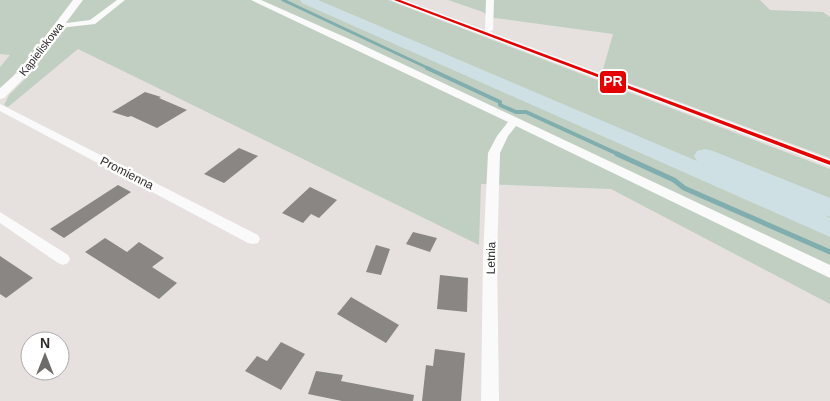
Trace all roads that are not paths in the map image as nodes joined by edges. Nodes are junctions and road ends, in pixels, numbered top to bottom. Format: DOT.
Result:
graph roads {
  1 [pos="78,0"];
  2 [pos="121,0"];
  3 [pos="255,0"];
  4 [pos="307,0"];
  5 [pos="333,0"];
  6 [pos="490,0"];
  7 [pos="59,26"];
  8 [pos="489,30"];
  9 [pos="0,95"];
  10 [pos="0,108"];
  11 [pos="515,122"];
  12 [pos="830,208"];
  13 [pos="0,216"];
  14 [pos="830,228"];
  15 [pos="254,239"];
  16 [pos="63,259"];
  17 [pos="830,272"];
  18 [pos="490,401"];
  1 -- 7 [label="street, Kąpieliskowa"];
  2 -- 7 [label="street"];
  3 -- 11 [label="street"];
  4 -- 14 [label="highway"];
  5 -- 12 [label="highway"];
  6 -- 8 [label="street"];
  7 -- 9 [label="street, Kąpieliskowa"];
  10 -- 15 [label="street, Promienna"];
  11 -- 17 [label="street"];
  11 -- 18 [label="street, Letnia"];
  13 -- 16 [label="street"];
}
